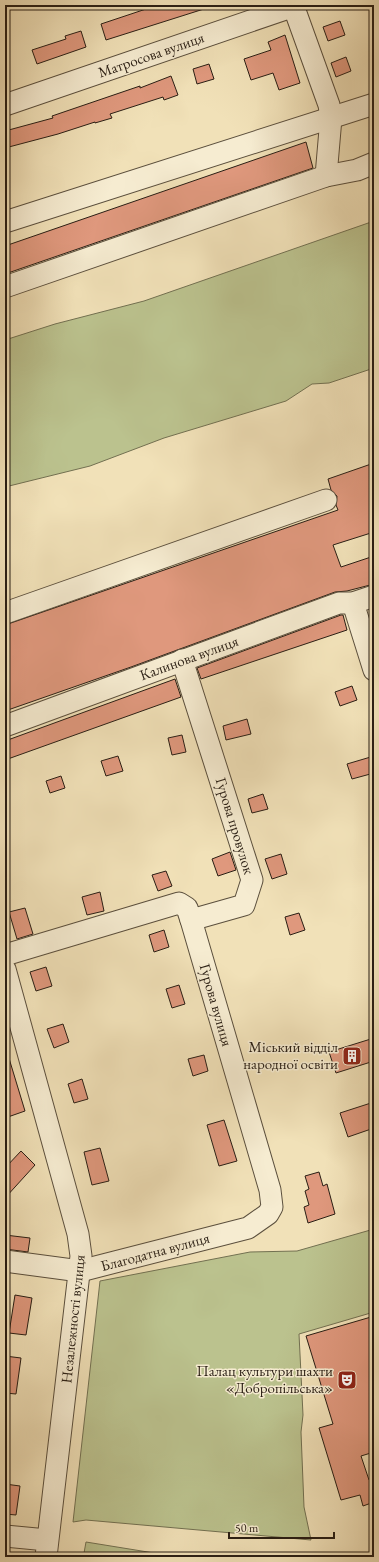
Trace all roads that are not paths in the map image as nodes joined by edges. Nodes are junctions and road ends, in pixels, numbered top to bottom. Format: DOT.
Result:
graph roads {
  1 [pos="295,5"];
  2 [pos="5,104"];
  3 [pos="374,104"];
  4 [pos="331,118"];
  5 [pos="374,163"];
  6 [pos="326,176"];
  7 [pos="5,222"];
  8 [pos="5,287"];
  9 [pos="326,500"];
  10 [pos="374,596"];
  11 [pos="353,603"];
  12 [pos="5,613"];
  13 [pos="182,660"];
  14 [pos="374,670"];
  15 [pos="5,726"];
  16 [pos="191,920"];
  17 [pos="5,955"];
  18 [pos="5,969"];
  19 [pos="272,1206"];
  20 [pos="5,1261"];
  21 [pos="80,1271"];
  22 [pos="5,1536"];
  23 [pos="47,1549"];
  1 -- 2 [label="street, Матросова вулиця"];
  1 -- 4 [label="street"];
  3 -- 4 [label="street"];
  4 -- 6 [label="street"];
  4 -- 7 [label="street"];
  5 -- 6 [label="street"];
  6 -- 8 [label="street"];
  9 -- 12 [label="street"];
  10 -- 11 [label="street, Калинова вулиця"];
  11 -- 13 [label="street, Калинова вулиця"];
  11 -- 14 [label="street"];
  13 -- 15 [label="street, Калинова вулиця"];
  13 -- 16 [label="street, Гурова провулок"];
  16 -- 17 [label="street"];
  16 -- 19 [label="street, Гурова вулиця"];
  18 -- 21 [label="street, Незалежності вулиця"];
  19 -- 21 [label="street, Благодатна вулиця"];
  20 -- 21 [label="street, Благодатна вулиця"];
  21 -- 23 [label="street, Незалежності вулиця"];
  22 -- 23 [label="street"];
}
